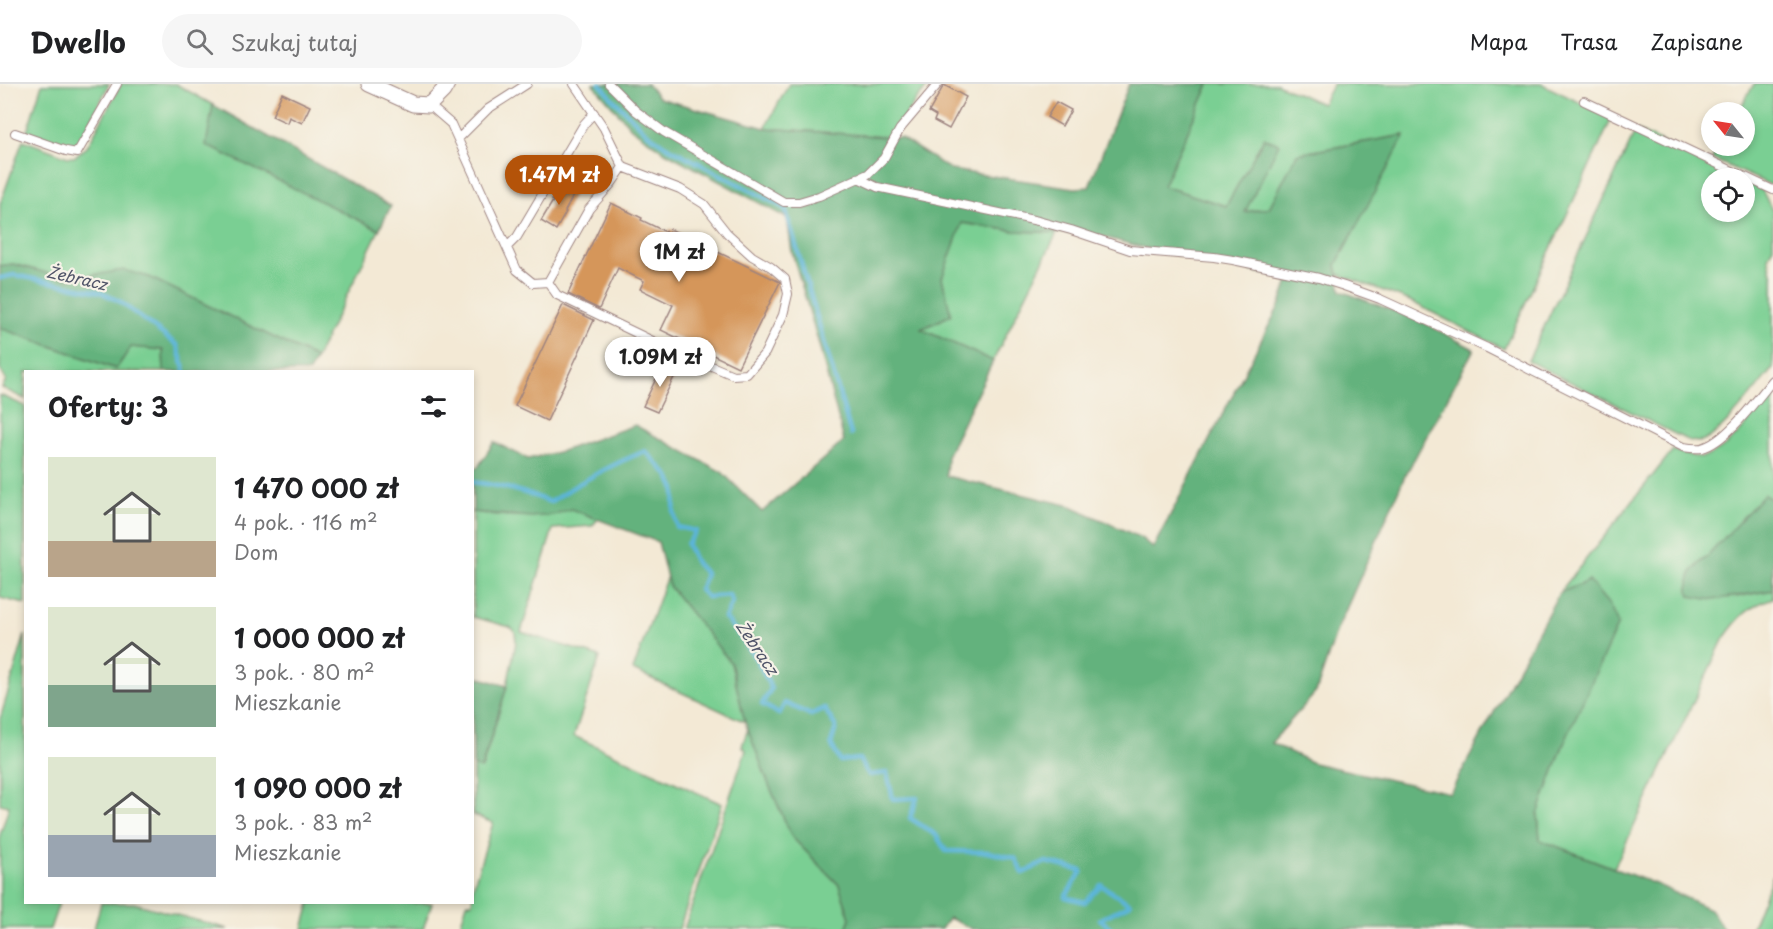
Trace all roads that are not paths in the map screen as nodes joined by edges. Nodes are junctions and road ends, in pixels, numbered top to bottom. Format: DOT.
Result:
graph roads {
  1 [pos="117,84"];
  2 [pos="369,84"];
  3 [pos="447,84"];
  4 [pos="528,84"];
  5 [pos="574,84"];
  6 [pos="609,84"];
  7 [pos="938,84"];
  8 [pos="1584,101"];
  9 [pos="429,105"];
  10 [pos="594,113"];
  11 [pos="15,133"];
  12 [pos="458,139"];
  13 [pos="623,167"];
  14 [pos="858,178"];
  15 [pos="1773,190"];
  16 [pos="507,247"];
  17 [pos="548,282"];
  18 [pos="1773,380"];
  1 -- 11 [label="lane"];
  2 -- 9 [label="street"];
  3 -- 9 [label="street"];
  4 -- 12 [label="lane"];
  5 -- 10 [label="lane"];
  6 -- 14 [label="lane"];
  7 -- 14 [label="lane"];
  8 -- 15 [label="lane"];
  9 -- 12 [label="lane"];
  10 -- 13 [label="lane"];
  10 -- 16 [label="lane"];
  12 -- 16 [label="lane"];
  13 -- 17 [label="lane"];
  13 -- 17 [label="lane"];
  14 -- 18 [label="lane"];
  16 -- 17 [label="lane"];
}
